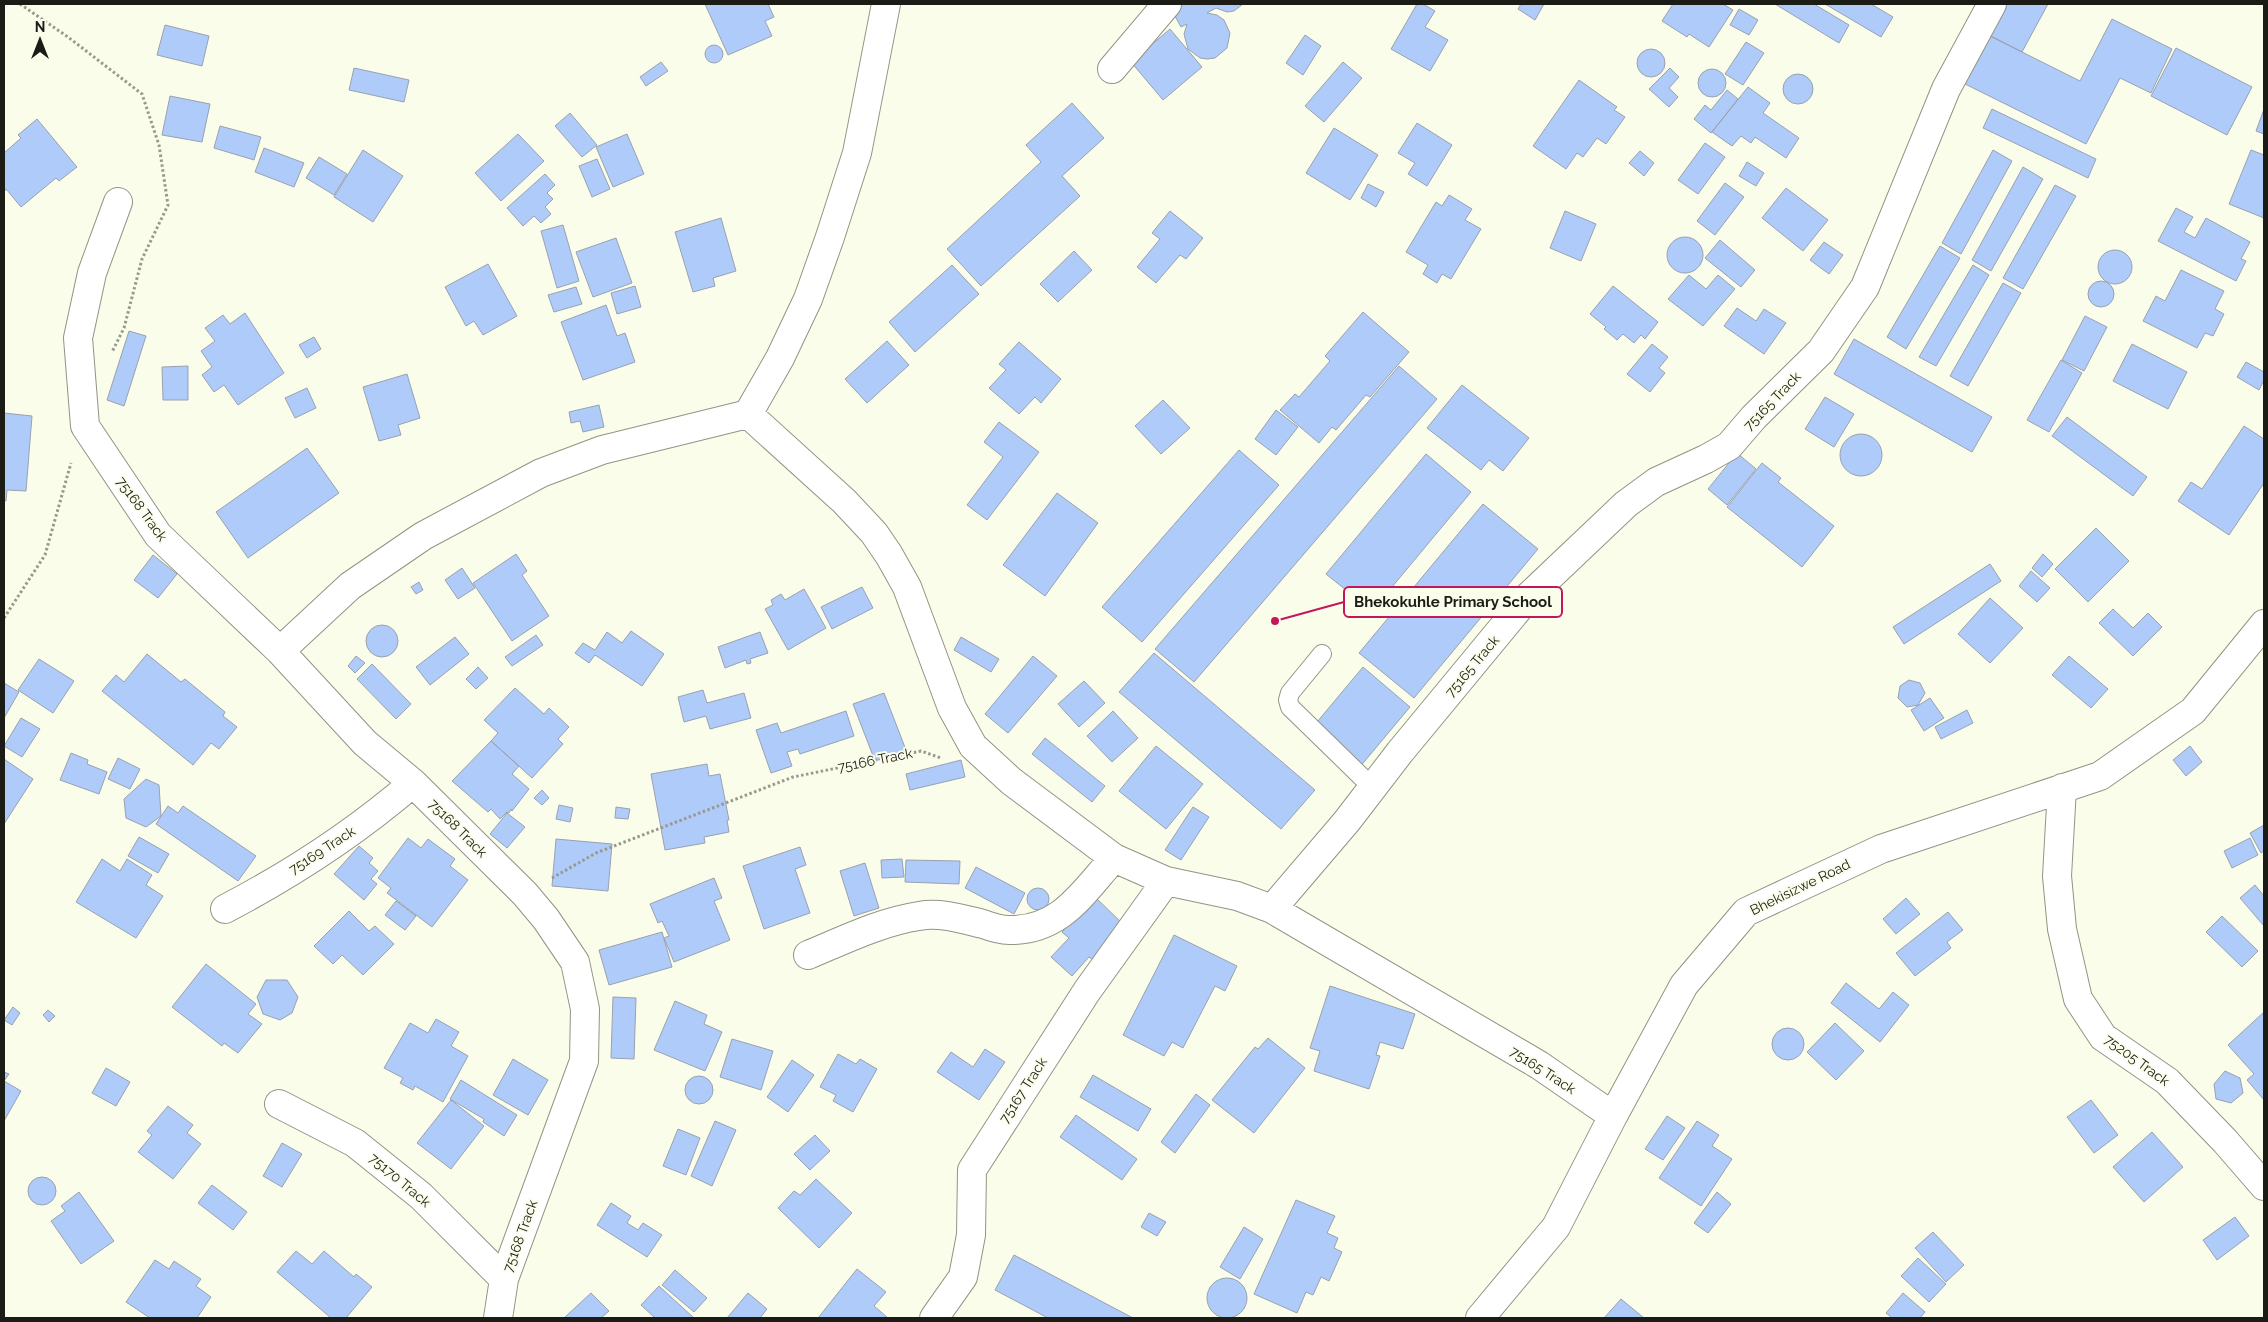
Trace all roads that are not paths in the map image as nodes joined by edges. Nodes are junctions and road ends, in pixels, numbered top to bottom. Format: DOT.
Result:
graph roads {
  1 [pos="886,4"];
  2 [pos="1167,4"];
  3 [pos="1992,4"];
  4 [pos="1112,69"];
  5 [pos="118,202"];
  6 [pos="748,414"];
  7 [pos="2264,624"];
  8 [pos="280,651"];
  9 [pos="1322,654"];
  10 [pos="413,783"];
  11 [pos="1372,787"];
  12 [pos="2062,788"];
  13 [pos="1114,858"];
  14 [pos="1166,881"];
  15 [pos="225,909"];
  16 [pos="1272,909"];
  17 [pos="808,956"];
  18 [pos="279,1104"];
  19 [pos="1613,1116"];
  20 [pos="2264,1186"];
  21 [pos="504,1279"];
  22 [pos="498,1318"];
  23 [pos="934,1318"];
  24 [pos="1480,1318"];
  1 -- 6 [label="street"];
  2 -- 4 [label="street"];
  3 -- 11 [label="street, 75165 Track"];
  5 -- 8 [label="street, 75168 Track"];
  6 -- 8 [label="street"];
  6 -- 13 [label="street"];
  7 -- 12 [label="street, Bhekisizwe Road"];
  8 -- 10 [label="street, 75168 Track"];
  9 -- 11 [label="lane"];
  10 -- 15 [label="street, 75169 Track"];
  10 -- 21 [label="street, 75168 Track"];
  11 -- 16 [label="street, 75165 Track"];
  12 -- 19 [label="street, Bhekisizwe Road"];
  12 -- 20 [label="street, 75205 Track"];
  13 -- 14 [label="street"];
  13 -- 17 [label="street"];
  14 -- 16 [label="street"];
  14 -- 23 [label="street, 75167 Track"];
  16 -- 19 [label="street, 75165 Track"];
  18 -- 21 [label="street, 75170 Track"];
  19 -- 24 [label="street, Bhekisizwe Road"];
  21 -- 22 [label="street, 75168 Track"];
}
